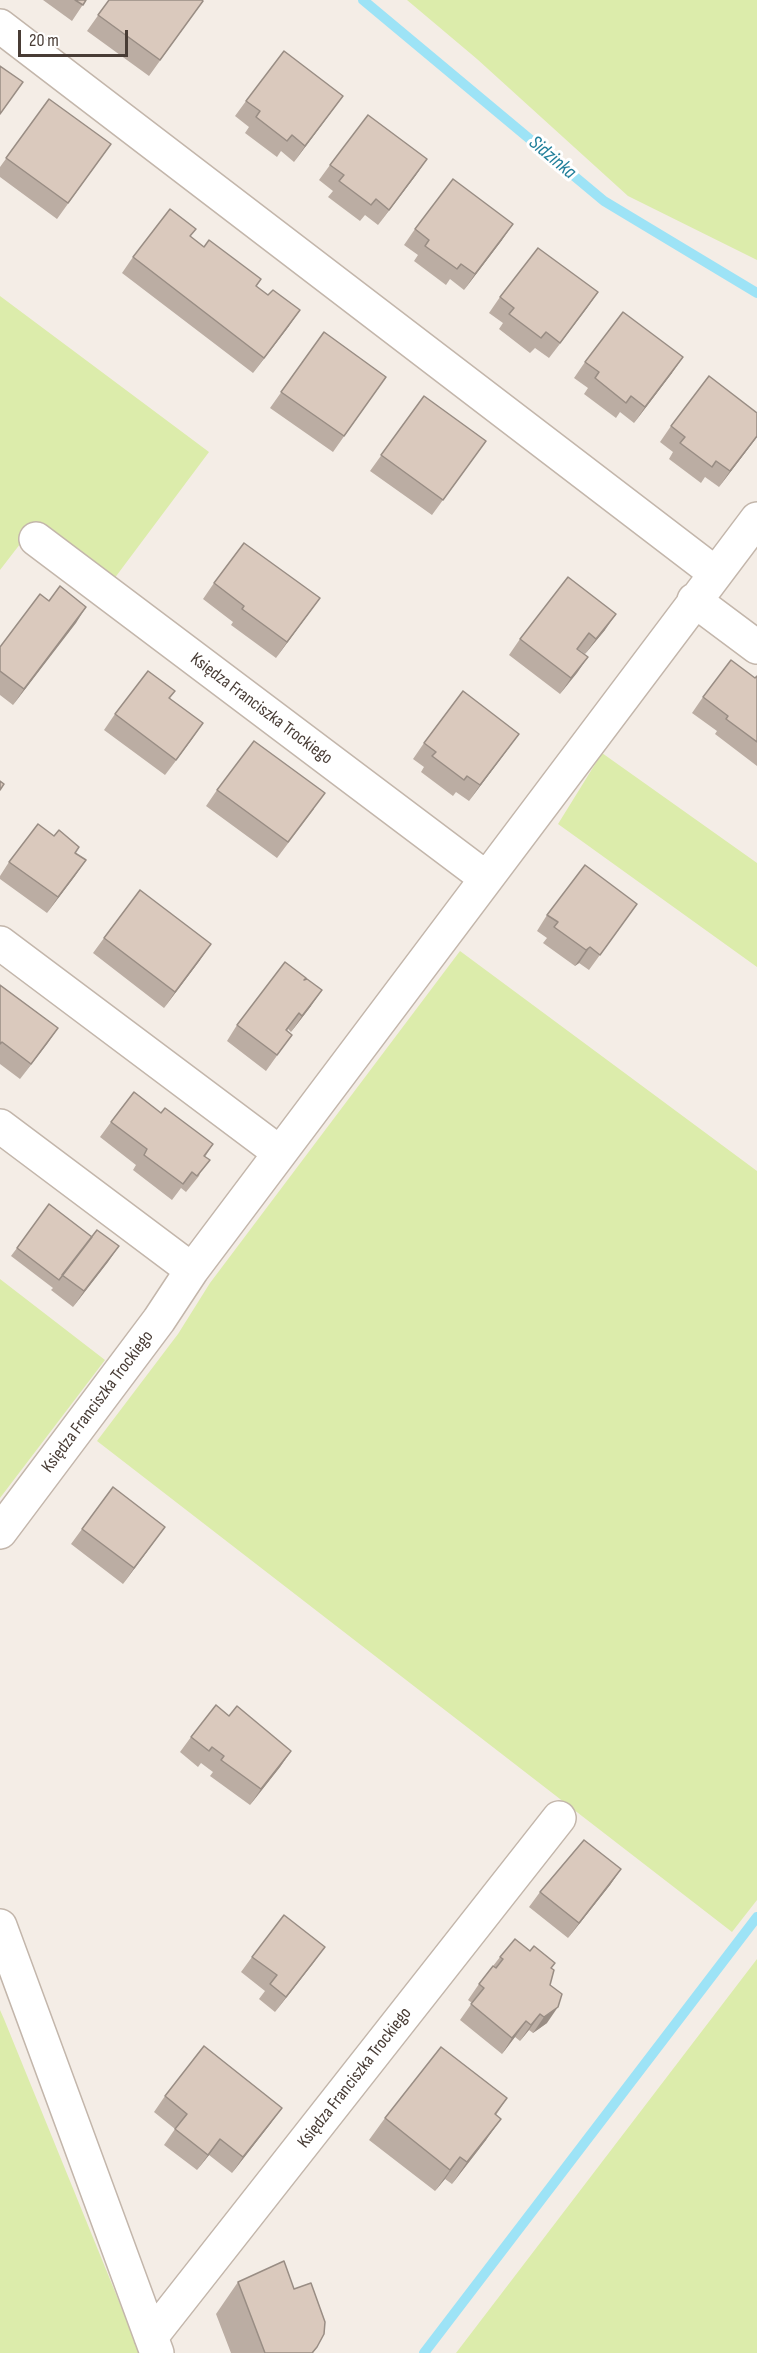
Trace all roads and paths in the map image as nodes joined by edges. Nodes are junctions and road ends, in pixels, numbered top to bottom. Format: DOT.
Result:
graph roads {
  1 [pos="0,26"];
  2 [pos="757,519"];
  3 [pos="36,539"];
  4 [pos="715,573"];
  5 [pos="694,600"];
  6 [pos="757,646"];
  7 [pos="486,878"];
  8 [pos="0,943"];
  9 [pos="0,1126"];
  10 [pos="280,1154"];
  11 [pos="192,1270"];
  12 [pos="0,1532"];
  13 [pos="559,1818"];
  14 [pos="0,1926"];
  15 [pos="154,2345"];
  1 -- 4 [label="street"];
  2 -- 4 [label="street, Księdza Franciszka Trockiego"];
  3 -- 7 [label="street, Księdza Franciszka Trockiego"];
  4 -- 5 [label="street, Księdza Franciszka Trockiego"];
  5 -- 6 [label="street"];
  5 -- 7 [label="street, Księdza Franciszka Trockiego"];
  7 -- 10 [label="street, Księdza Franciszka Trockiego"];
  8 -- 10 [label="street"];
  9 -- 11 [label="street"];
  10 -- 11 [label="street, Księdza Franciszka Trockiego"];
  11 -- 12 [label="street, Księdza Franciszka Trockiego"];
  13 -- 15 [label="street, Księdza Franciszka Trockiego"];
  14 -- 15 [label="street, Księdza Franciszka Trockiego"];
}
